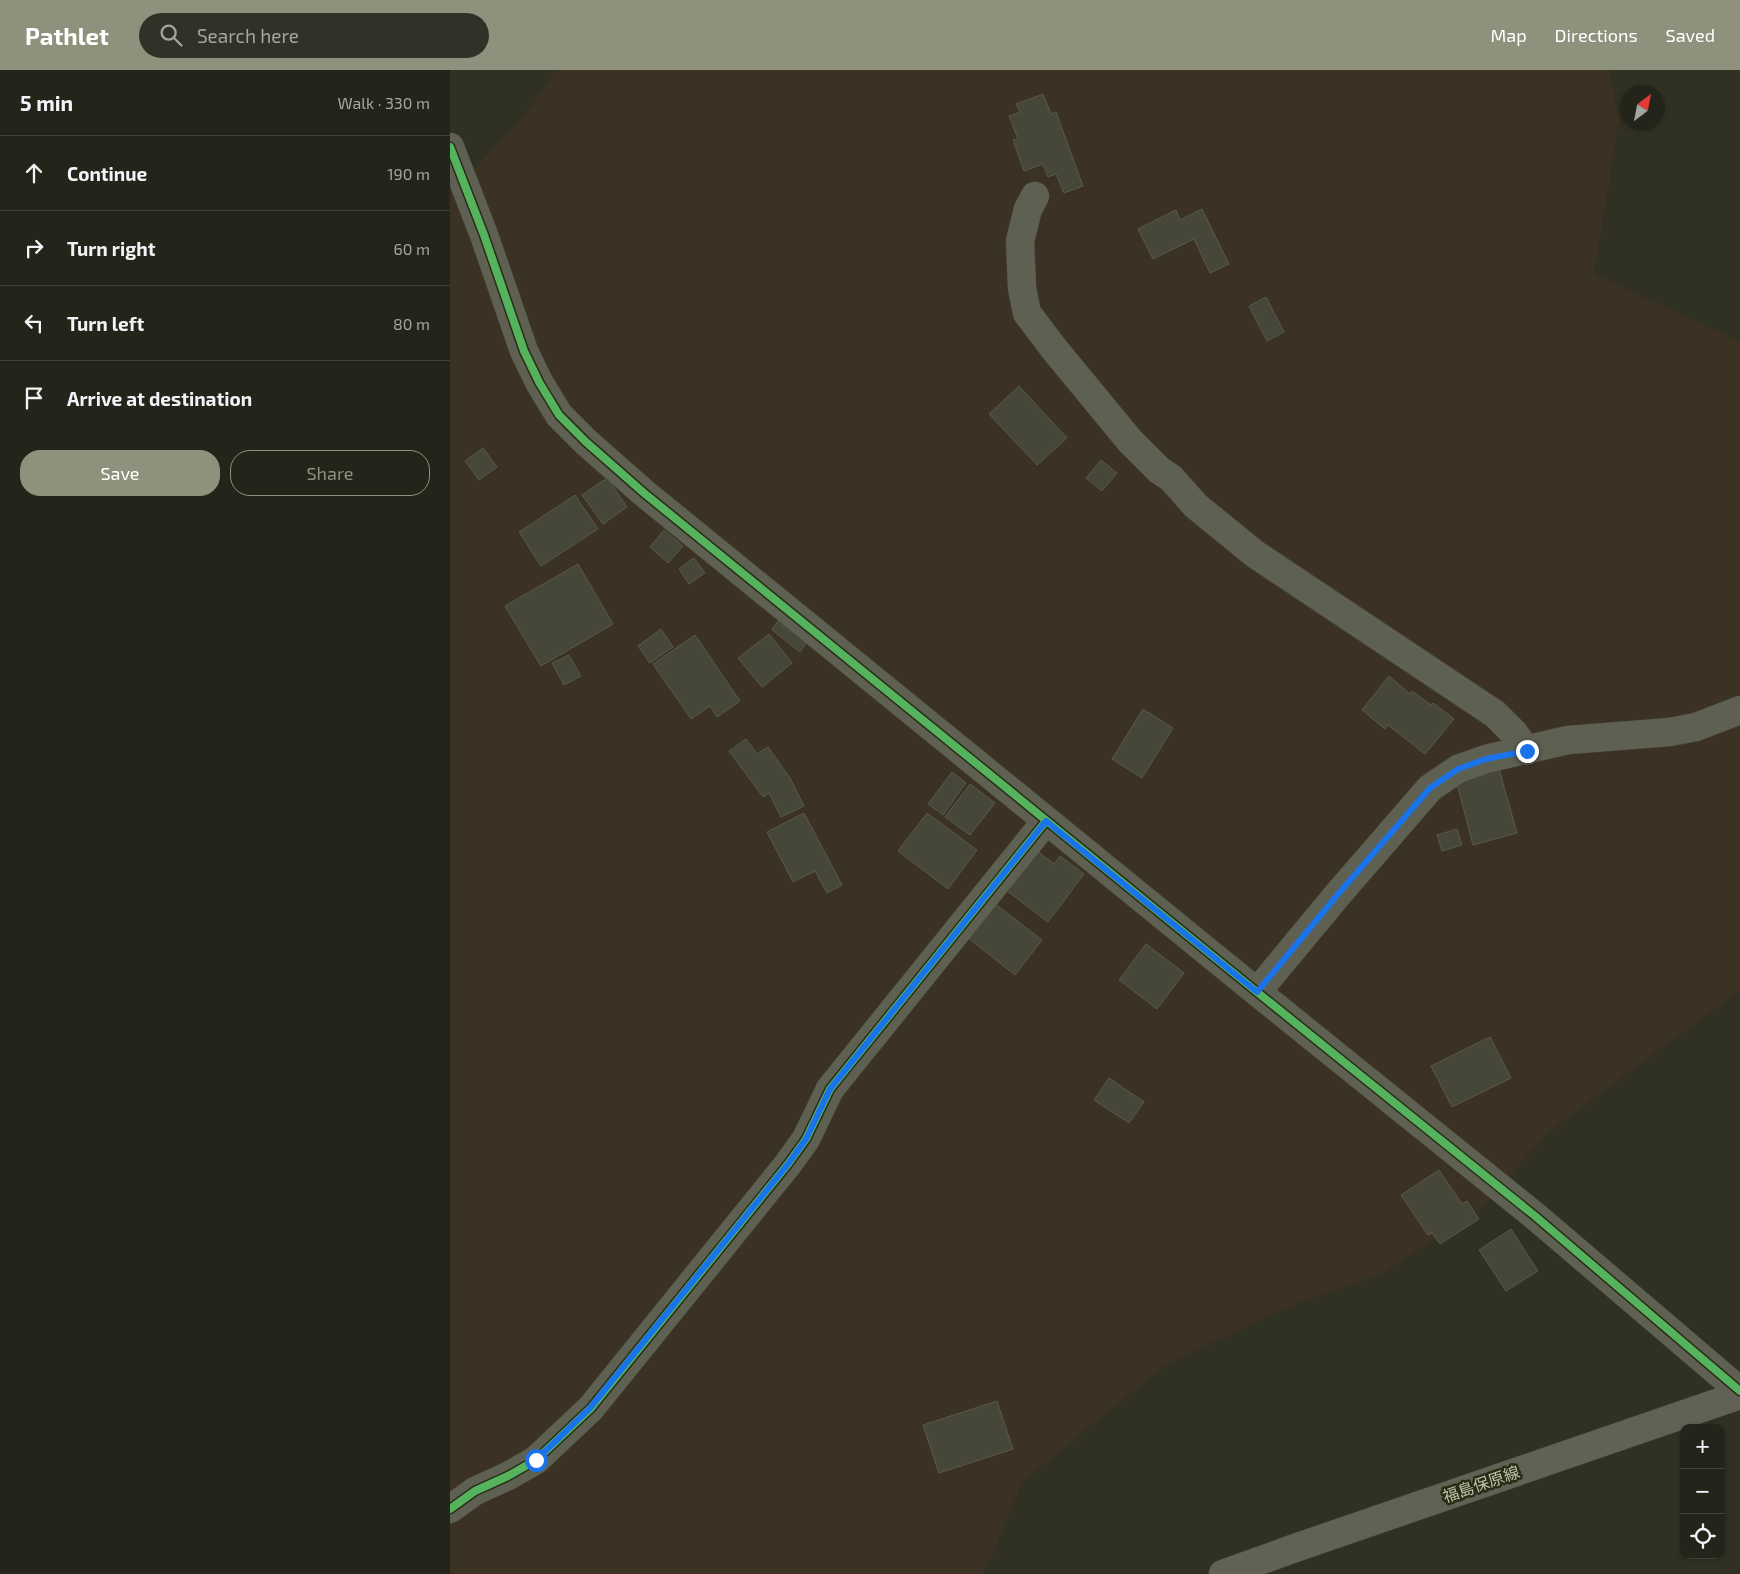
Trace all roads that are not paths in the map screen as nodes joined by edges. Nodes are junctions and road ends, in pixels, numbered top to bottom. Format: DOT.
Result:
graph roads {
  1 [pos="450,147"];
  2 [pos="1035,196"];
  3 [pos="1740,710"];
  4 [pos="1527,751"];
  5 [pos="1046,821"];
  6 [pos="1257,992"];
  7 [pos="1740,1393"];
  8 [pos="450,1509"];
  9 [pos="1223,1574"];
  1 -- 5 [label="street"];
  2 -- 4 [label="street"];
  3 -- 4 [label="street"];
  4 -- 6 [label="street"];
  5 -- 6 [label="street"];
  5 -- 8 [label="street"];
  6 -- 7 [label="street"];
  7 -- 9 [label="main road, 福島保原線"];
}
